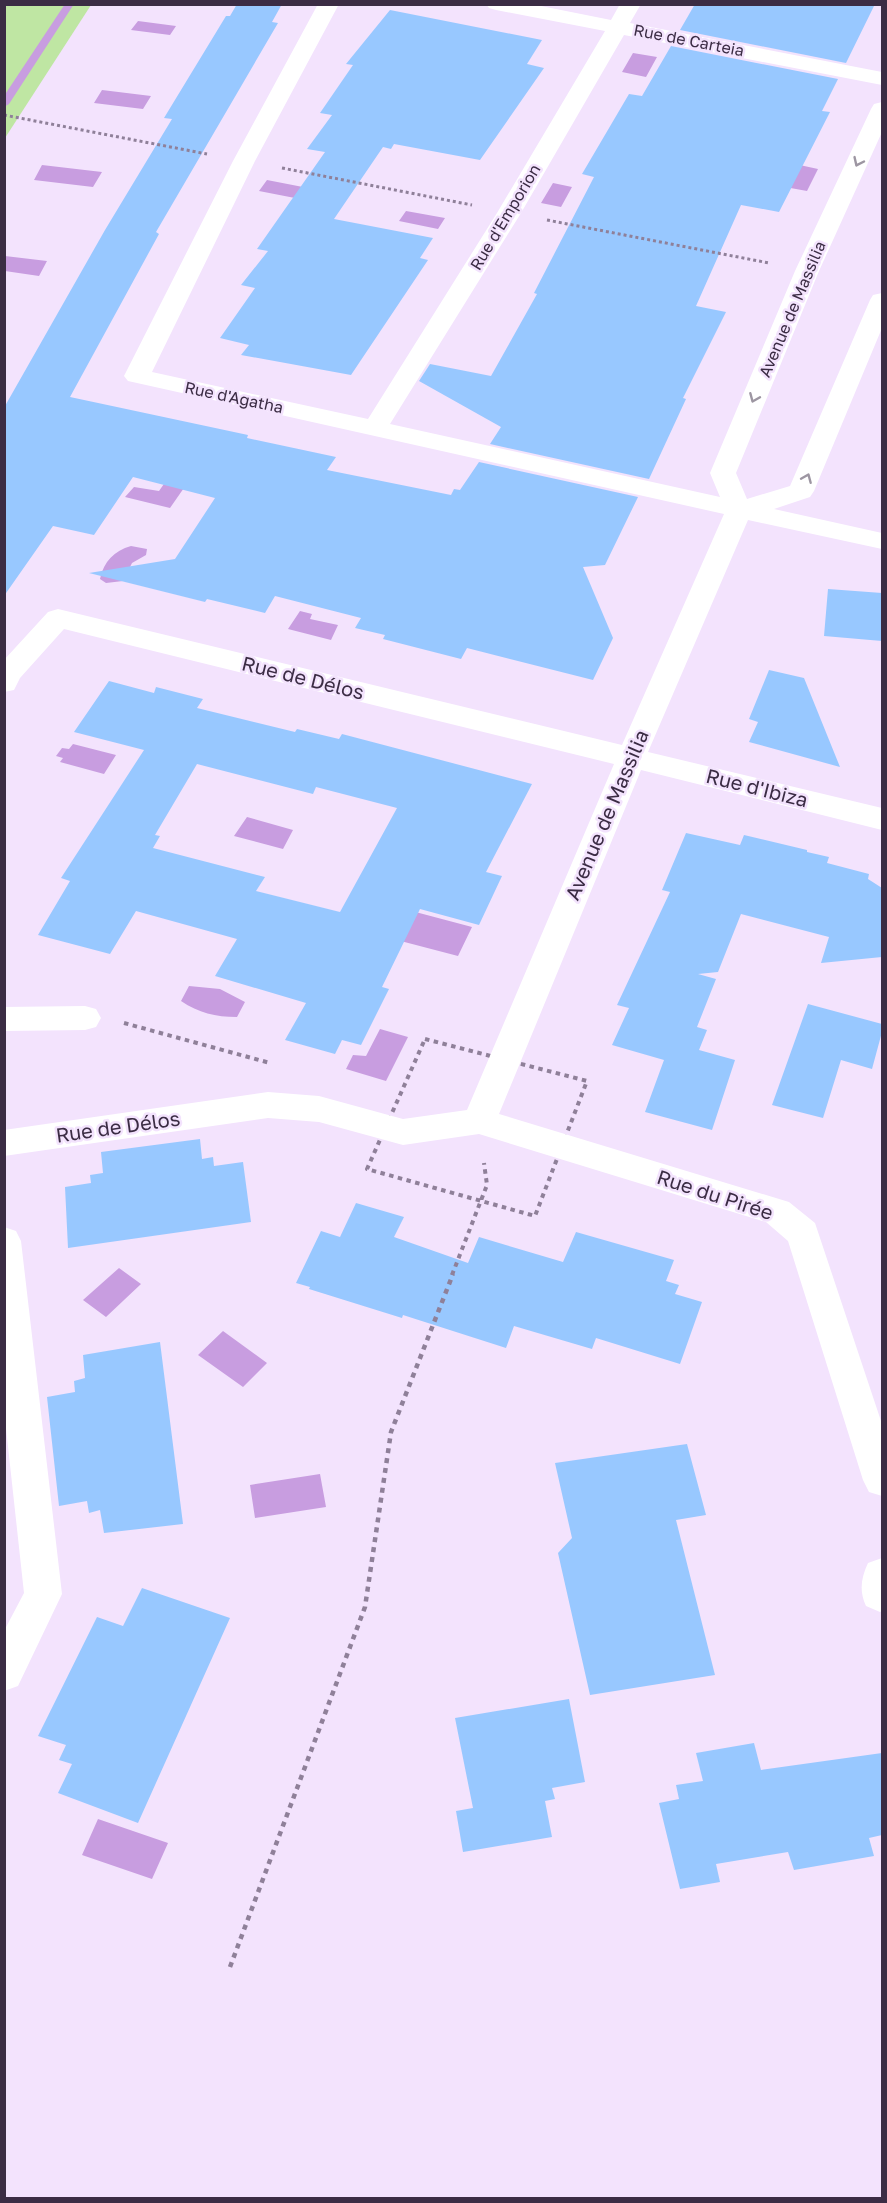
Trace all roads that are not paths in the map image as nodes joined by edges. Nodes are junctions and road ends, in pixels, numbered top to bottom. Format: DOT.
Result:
graph roads {
  1 [pos="329,4"];
  2 [pos="496,4"];
  3 [pos="631,4"];
  4 [pos="617,27"];
  5 [pos="882,78"];
  6 [pos="882,109"];
  7 [pos="882,300"];
  8 [pos="376,428"];
  9 [pos="739,511"];
  10 [pos="882,541"];
  11 [pos="4,683"];
  12 [pos="631,758"];
  13 [pos="882,819"];
  14 [pos="85,1018"];
  15 [pos="4,1019"];
  16 [pos="479,1121"];
  17 [pos="4,1143"];
  18 [pos="4,1241"];
  19 [pos="882,1480"];
  20 [pos="4,1673"];
  1 -- 8 [label="street, Rue d'Agatha"];
  2 -- 4 [label="street, Rue de Carteia"];
  3 -- 4 [label="street, Rue d'Emporion"];
  4 -- 5 [label="street, Rue de Carteia"];
  4 -- 8 [label="street, Rue d'Emporion"];
  6 -- 9 [label="street, Avenue de Massilia, one-way"];
  9 -- 7 [label="street, one-way"];
  8 -- 9 [label="street, Rue d'Agatha"];
  9 -- 10 [label="street, Rue d'Agatha"];
  9 -- 12 [label="street, Avenue de Massilia"];
  11 -- 12 [label="street, Rue de Délos"];
  12 -- 13 [label="street, Rue d'Ibiza"];
  12 -- 16 [label="street, Avenue de Massilia"];
  14 -- 15 [label="street"];
  16 -- 17 [label="street, Rue de Délos"];
  16 -- 19 [label="street, Rue du Pirée"];
  18 -- 20 [label="street"];
}
